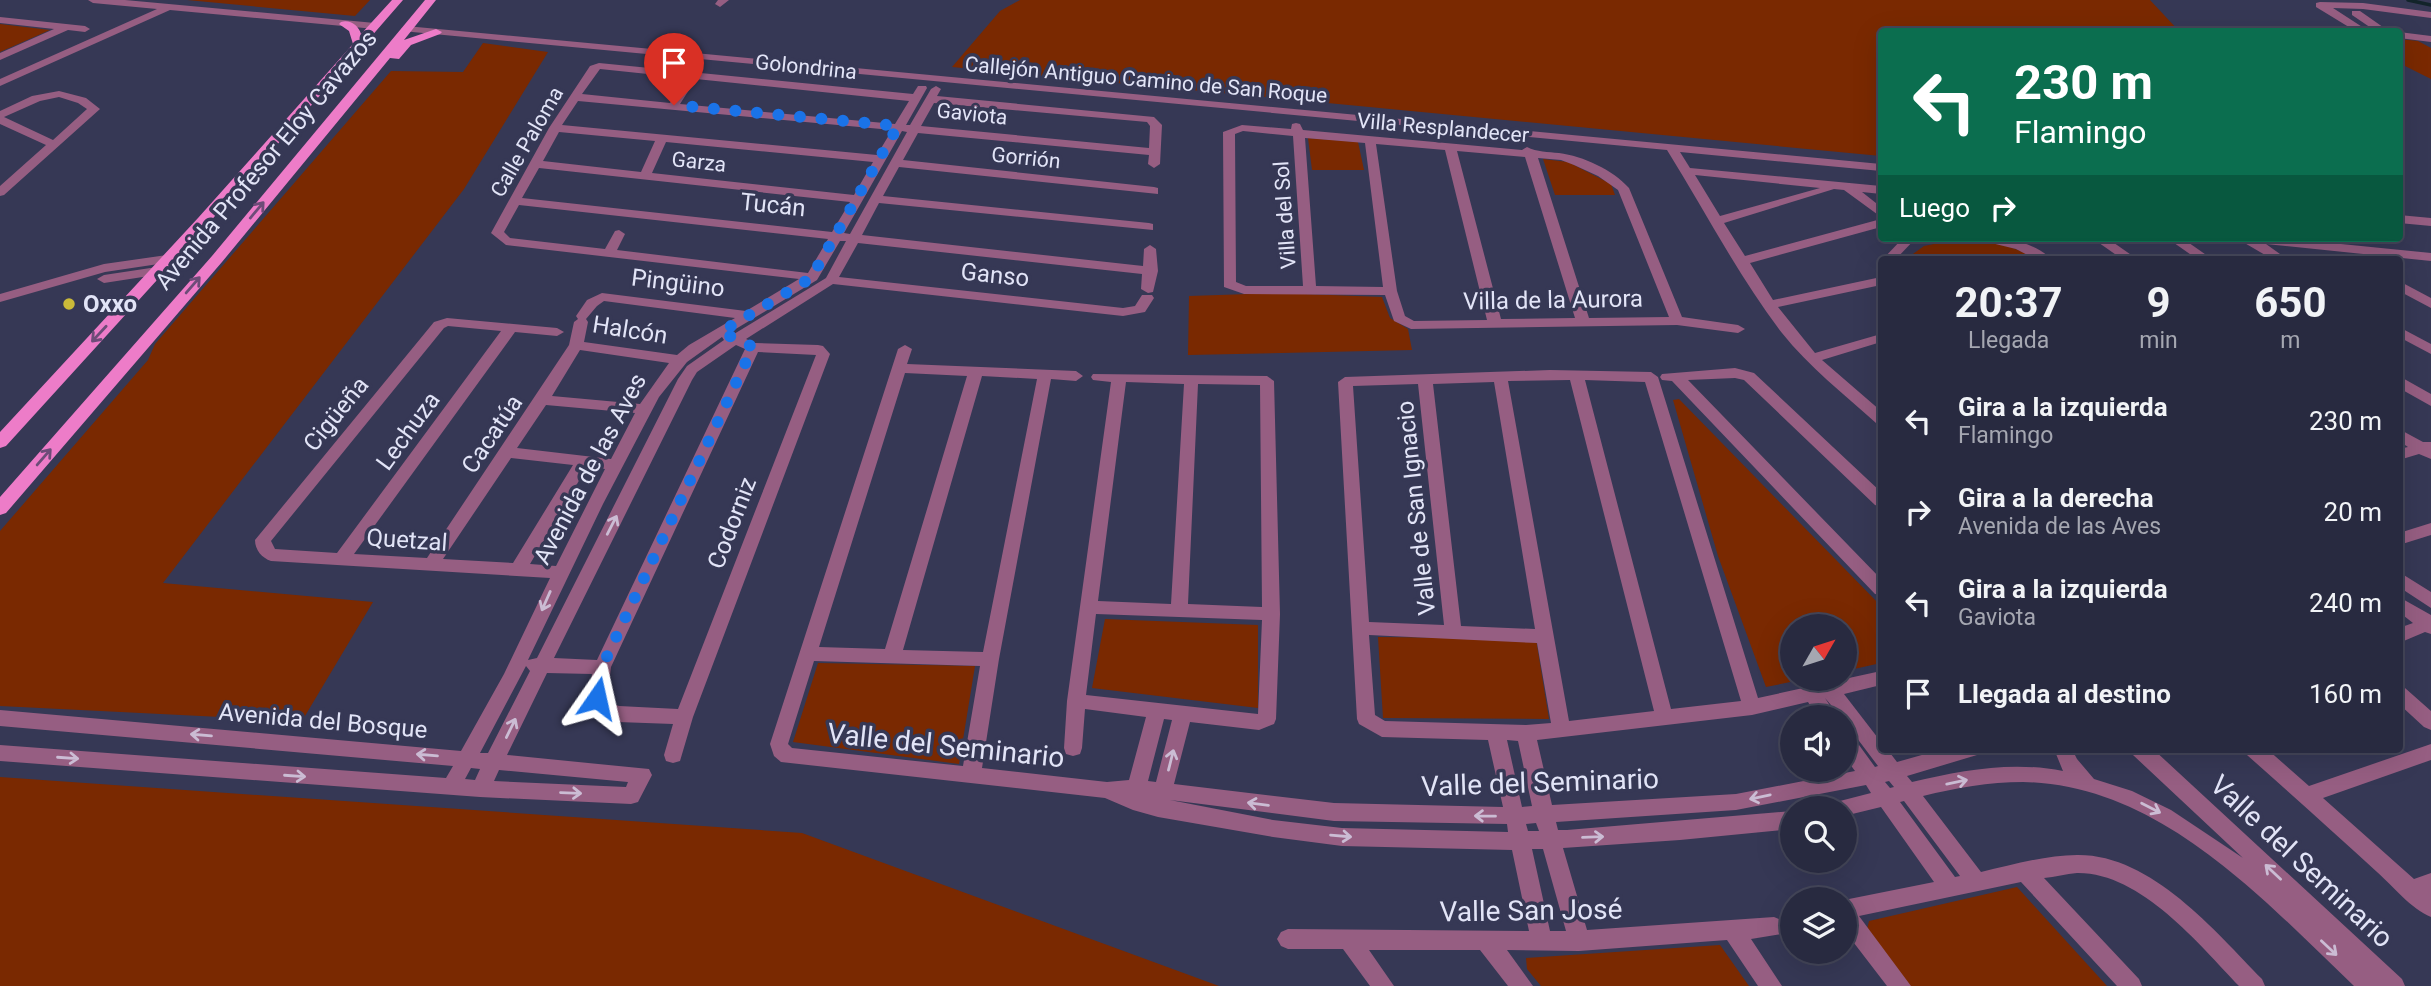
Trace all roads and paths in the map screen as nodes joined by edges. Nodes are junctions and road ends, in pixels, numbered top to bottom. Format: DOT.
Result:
graph roads {
  1 [pos="93,0"];
  2 [pos="408,0"];
  3 [pos="143,5"];
  4 [pos="399,5"];
  5 [pos="426,5"];
  6 [pos="2345,6"];
  7 [pos="169,8"];
  8 [pos="2431,15"];
  9 [pos="0,20"];
  10 [pos="393,23"];
  11 [pos="345,24"];
  12 [pos="69,26"];
  13 [pos="375,26"];
  14 [pos="2358,28"];
  15 [pos="2379,28"];
  16 [pos="85,29"];
  17 [pos="406,29"];
  18 [pos="436,32"];
  19 [pos="2403,35"];
  20 [pos="2431,41"];
  21 [pos="359,44"];
  22 [pos="19,48"];
  23 [pos="3,56"];
  24 [pos="44,59"];
  25 [pos="603,65"];
  26 [pos="372,71"];
  27 [pos="0,75"];
  28 [pos="693,75"];
  29 [pos="0,83"];
  30 [pos="359,88"];
  31 [pos="919,93"];
  32 [pos="575,97"];
  33 [pos="674,105"];
  34 [pos="1298,113"];
  35 [pos="1315,115"];
  36 [pos="0,117"];
  37 [pos="898,126"];
  38 [pos="915,127"];
  39 [pos="555,128"];
  40 [pos="1300,135"];
  41 [pos="1526,135"];
  42 [pos="1541,136"];
  43 [pos="662,138"];
  44 [pos="1370,140"];
  45 [pos="53,144"];
  46 [pos="1671,147"];
  47 [pos="1450,148"];
  48 [pos="1533,157"];
  49 [pos="1155,158"];
  50 [pos="887,161"];
  51 [pos="537,164"];
  52 [pos="1878,167"];
  53 [pos="1687,171"];
  54 [pos="645,176"];
  55 [pos="5,181"];
  56 [pos="1842,186"];
  57 [pos="1868,189"];
  58 [pos="1878,190"];
  59 [pos="0,192"];
  60 [pos="1878,196"];
  61 [pos="857,199"];
  62 [pos="875,199"];
  63 [pos="516,201"];
  64 [pos="1878,211"];
  65 [pos="628,212"];
  66 [pos="2403,219"];
  67 [pos="1717,221"];
  68 [pos="2431,222"];
  69 [pos="1878,224"];
  70 [pos="1149,227"];
  71 [pos="836,235"];
  72 [pos="854,237"];
  73 [pos="1906,242"];
  74 [pos="2022,242"];
  75 [pos="2104,242"];
  76 [pos="2179,242"];
  77 [pos="2253,242"];
  78 [pos="2281,242"];
  79 [pos="2335,247"];
  80 [pos="610,252"];
  81 [pos="1892,256"];
  82 [pos="2041,256"];
  83 [pos="2126,256"];
  84 [pos="2201,256"];
  85 [pos="2276,256"];
  86 [pos="2350,256"];
  87 [pos="2427,259"];
  88 [pos="1743,261"];
  89 [pos="162,265"];
  90 [pos="1151,271"];
  91 [pos="811,278"];
  92 [pos="831,280"];
  93 [pos="1878,282"];
  94 [pos="2403,287"];
  95 [pos="1310,290"];
  96 [pos="1390,291"];
  97 [pos="21,297"];
  98 [pos="603,297"];
  99 [pos="0,298"];
  100 [pos="2431,304"];
  101 [pos="1769,305"];
  102 [pos="0,307"];
  103 [pos="748,315"];
  104 [pos="1677,321"];
  105 [pos="1495,324"];
  106 [pos="1584,324"];
  107 [pos="510,329"];
  108 [pos="1738,329"];
  109 [pos="557,332"];
  110 [pos="2403,333"];
  111 [pos="727,336"];
  112 [pos="1878,339"];
  113 [pos="576,345"];
  114 [pos="753,347"];
  115 [pos="905,349"];
  116 [pos="2431,350"];
  117 [pos="1812,358"];
  118 [pos="677,360"];
  119 [pos="900,368"];
  120 [pos="976,371"];
  121 [pos="1045,374"];
  122 [pos="1576,375"];
  123 [pos="1076,376"];
  124 [pos="1675,376"];
  125 [pos="1098,377"];
  126 [pos="1500,377"];
  127 [pos="1651,377"];
  128 [pos="1119,378"];
  129 [pos="1191,380"];
  130 [pos="1425,380"];
  131 [pos="2403,384"];
  132 [pos="542,400"];
  133 [pos="1878,400"];
  134 [pos="2431,401"];
  135 [pos="1863,404"];
  136 [pos="645,409"];
  137 [pos="1878,416"];
  138 [pos="2403,436"];
  139 [pos="0,442"];
  140 [pos="2428,449"];
  141 [pos="507,452"];
  142 [pos="2403,454"];
  143 [pos="582,463"];
  144 [pos="615,465"];
  145 [pos="1878,498"];
  146 [pos="0,509"];
  147 [pos="2431,529"];
  148 [pos="2403,538"];
  149 [pos="263,540"];
  150 [pos="341,560"];
  151 [pos="430,566"];
  152 [pos="517,571"];
  153 [pos="559,572"];
  154 [pos="2403,581"];
  155 [pos="1878,586"];
  156 [pos="2431,601"];
  157 [pos="2403,606"];
  158 [pos="1088,607"];
  159 [pos="1179,609"];
  160 [pos="1272,614"];
  161 [pos="2429,624"];
  162 [pos="1360,628"];
  163 [pos="1452,632"];
  164 [pos="2403,634"];
  165 [pos="1543,636"];
  166 [pos="807,654"];
  167 [pos="892,656"];
  168 [pos="990,659"];
  169 [pos="518,662"];
  170 [pos="542,666"];
  171 [pos="602,667"];
  172 [pos="1878,679"];
  173 [pos="1857,684"];
  174 [pos="1832,691"];
  175 [pos="1812,695"];
  176 [pos="2403,697"];
  177 [pos="1076,701"];
  178 [pos="1819,705"];
  179 [pos="1752,707"];
  180 [pos="1157,710"];
  181 [pos="1183,712"];
  182 [pos="1664,716"];
  183 [pos="684,717"];
  184 [pos="0,718"];
  185 [pos="2431,722"];
  186 [pos="1561,730"];
  187 [pos="1496,732"];
  188 [pos="1526,733"];
  189 [pos="1073,748"];
  190 [pos="2431,752"];
  191 [pos="0,753"];
  192 [pos="1956,753"];
  193 [pos="2065,753"];
  194 [pos="2144,753"];
  195 [pos="2257,753"];
  196 [pos="673,755"];
  197 [pos="467,758"];
  198 [pos="1857,758"];
  199 [pos="494,762"];
  200 [pos="1892,772"];
  201 [pos="971,775"];
  202 [pos="1870,775"];
  203 [pos="2087,785"];
  204 [pos="451,787"];
  205 [pos="480,789"];
  206 [pos="1909,793"];
  207 [pos="1135,795"];
  208 [pos="2305,796"];
  209 [pos="1886,799"];
  210 [pos="1161,800"];
  211 [pos="1857,805"];
  212 [pos="1544,815"];
  213 [pos="1516,816"];
  214 [pos="1780,821"];
  215 [pos="1550,839"];
  216 [pos="1521,840"];
  217 [pos="2025,872"];
  218 [pos="1976,881"];
  219 [pos="2431,881"];
  220 [pos="1950,887"];
  221 [pos="2411,890"];
  222 [pos="2431,907"];
  223 [pos="1857,909"];
  224 [pos="1774,927"];
  225 [pos="1857,929"];
  226 [pos="1733,931"];
  227 [pos="1288,939"];
  228 [pos="1348,939"];
  229 [pos="1485,940"];
  230 [pos="1542,940"];
  231 [pos="1579,941"];
  232 [pos="1383,986"];
  233 [pos="1522,986"];
  234 [pos="1771,986"];
  235 [pos="1900,986"];
  236 [pos="2131,986"];
  237 [pos="2254,986"];
  238 [pos="2369,986"];
  239 [pos="2394,986"];
  1 -- 3 [label="street"];
  2 -- 4 [label="main road"];
  3 -- 7 [label="street"];
  3 -- 24 [label="street"];
  4 -- 5 [label="main road"];
  4 -- 10 [label="main road"];
  4 -- 13 [label="main road, Avenida Profesor Eloy Cavazos"];
  5 -- 10 [label="main road"];
  5 -- 17 [label="main road, Avenida Profesor Eloy Cavazos"];
  6 -- 8 [label="street"];
  6 -- 14 [label="street"];
  6 -- 15 [label="street"];
  7 -- 11 [label="street"];
  7 -- 24 [label="street"];
  9 -- 12 [label="street"];
  10 -- 13 [label="main road"];
  10 -- 17 [label="main road"];
  11 -- 13 [label="street"];
  11 -- 21 [label="main road"];
  12 -- 16 [label="street"];
  12 -- 22 [label="street"];
  13 -- 21 [label="main road, Avenida Profesor Eloy Cavazos"];
  13 -- 26 [label="main road"];
  17 -- 18 [label="street, Callejón Antiguo Camino de San Roque"];
  17 -- 26 [label="main road, Avenida Profesor Eloy Cavazos"];
  18 -- 30 [label="main road"];
  18 -- 34 [label="street, Callejón Antiguo Camino de San Roque"];
  19 -- 20 [label="street"];
  21 -- 89 [label="main road, Avenida Profesor Eloy Cavazos"];
  22 -- 23 [label="street"];
  22 -- 24 [label="street"];
  23 -- 24 [label="street"];
  24 -- 27 [label="street"];
  24 -- 29 [label="street"];
  25 -- 28 [label="street, Golondrina"];
  25 -- 32 [label="street, Calle Paloma"];
  26 -- 30 [label="main road, Avenida Profesor Eloy Cavazos"];
  28 -- 31 [label="street, Golondrina"];
  28 -- 33 [label="street"];
  146 -- 30 [label="main road, Avenida Profesor Eloy Cavazos, one-way"];
  31 -- 37 [label="street, Avenida de las Aves"];
  32 -- 33 [label="street, Gaviota"];
  32 -- 39 [label="street, Calle Paloma"];
  33 -- 37 [label="street, Gaviota"];
  34 -- 35 [label="street, Callejón Antiguo Camino de San Roque"];
  34 -- 40 [label="street, Villa del Sol"];
  35 -- 40 [label="street, Villa del Sol"];
  35 -- 41 [label="street, Callejón Antiguo Camino de San Roque"];
  36 -- 45 [label="street"];
  36 -- 45 [label="street"];
  37 -- 38 [label="street, Gaviota"];
  37 -- 50 [label="street, Avenida de las Aves"];
  38 -- 49 [label="street, Gaviota"];
  38 -- 49 [label="street, Avenida de las Aves"];
  38 -- 50 [label="street, Avenida de las Aves"];
  39 -- 43 [label="street, Gorrión"];
  39 -- 51 [label="street, Calle Paloma"];
  40 -- 44 [label="street, Villa Resplandecer"];
  40 -- 95 [label="street, Villa del Sol"];
  40 -- 95 [label="street, Villa Resplandecer"];
  41 -- 42 [label="street, Callejón Antiguo Camino de San Roque"];
  41 -- 48 [label="street"];
  42 -- 46 [label="street, Callejón Antiguo Camino de San Roque"];
  42 -- 48 [label="street"];
  43 -- 50 [label="street, Gorrión"];
  43 -- 54 [label="street"];
  44 -- 47 [label="street, Villa Resplandecer"];
  44 -- 96 [label="street, Villa de la Aurora"];
  45 -- 55 [label="street"];
  46 -- 52 [label="street, Callejón Antiguo Camino de San Roque"];
  46 -- 53 [label="street"];
  47 -- 48 [label="street, Villa Resplandecer"];
  47 -- 105 [label="street"];
  48 -- 104 [label="street, Villa Resplandecer"];
  48 -- 106 [label="street"];
  50 -- 61 [label="street, Avenida de las Aves"];
  50 -- 62 [label="street, Avenida de las Aves"];
  50 -- 70 [label="street, Gorrión"];
  51 -- 54 [label="street, Garza"];
  51 -- 63 [label="street, Calle Paloma"];
  53 -- 56 [label="street"];
  53 -- 67 [label="street"];
  54 -- 61 [label="street, Garza"];
  55 -- 59 [label="street"];
  56 -- 57 [label="street"];
  56 -- 64 [label="street"];
  56 -- 67 [label="street"];
  57 -- 58 [label="street"];
  57 -- 60 [label="street"];
  61 -- 71 [label="street, Avenida de las Aves"];
  62 -- 70 [label="street"];
  62 -- 72 [label="street, Avenida de las Aves"];
  63 -- 65 [label="street, Tucán"];
  63 -- 80 [label="street, Calle Paloma"];
  65 -- 71 [label="street, Tucán"];
  65 -- 80 [label="street"];
  66 -- 68 [label="street"];
  67 -- 88 [label="street"];
  69 -- 88 [label="street"];
  70 -- 90 [label="street"];
  71 -- 72 [label="street, Tucán"];
  71 -- 91 [label="street, Avenida de las Aves"];
  72 -- 90 [label="street, Tucán"];
  72 -- 92 [label="street, Avenida de las Aves"];
  73 -- 81 [label="street"];
  74 -- 82 [label="street"];
  75 -- 83 [label="street"];
  76 -- 84 [label="street"];
  77 -- 85 [label="street"];
  78 -- 79 [label="street"];
  79 -- 86 [label="street"];
  79 -- 87 [label="street"];
  80 -- 91 [label="street"];
  88 -- 101 [label="street"];
  89 -- 97 [label="street"];
  89 -- 139 [label="main road, Avenida Profesor Eloy Cavazos, one-way"];
  90 -- 92 [label="street, Ganso"];
  91 -- 103 [label="street, Avenida de las Aves"];
  92 -- 111 [label="street, Avenida de las Aves"];
  93 -- 101 [label="street"];
  94 -- 100 [label="street"];
  95 -- 96 [label="street"];
  96 -- 105 [label="street, Villa de la Aurora"];
  97 -- 99 [label="street"];
  97 -- 102 [label="street"];
  98 -- 103 [label="street, Pingüino"];
  98 -- 113 [label="street, Cacatúa"];
  101 -- 117 [label="street"];
  103 -- 111 [label="street, Avenida de las Aves"];
  104 -- 106 [label="street, Villa de la Aurora"];
  104 -- 108 [label="street, Villa de la Aurora"];
  105 -- 106 [label="street, Villa de la Aurora"];
  107 -- 109 [label="street"];
  107 -- 149 [label="street, Cigüeña"];
  107 -- 150 [label="street, Lechuza"];
  110 -- 116 [label="street"];
  111 -- 114 [label="street"];
  111 -- 118 [label="street, Avenida de las Aves"];
  170 -- 111 [label="street, Avenida de las Aves, one-way"];
  112 -- 117 [label="street"];
  113 -- 118 [label="street, Halcón"];
  113 -- 132 [label="street, Cacatúa"];
  114 -- 171 [label="street"];
  114 -- 183 [label="street, Codorniz"];
  115 -- 119 [label="street"];
  117 -- 135 [label="street"];
  118 -- 136 [label="street, Avenida de las Aves"];
  119 -- 120 [label="street"];
  119 -- 166 [label="street"];
  120 -- 121 [label="street"];
  120 -- 167 [label="street"];
  121 -- 123 [label="street"];
  121 -- 168 [label="street"];
  122 -- 126 [label="street"];
  122 -- 127 [label="street"];
  122 -- 182 [label="street"];
  124 -- 127 [label="street"];
  124 -- 145 [label="street"];
  124 -- 155 [label="street"];
  125 -- 128 [label="street"];
  126 -- 130 [label="street"];
  126 -- 165 [label="street"];
  127 -- 179 [label="street"];
  128 -- 129 [label="street"];
  128 -- 158 [label="street"];
  129 -- 159 [label="street"];
  129 -- 160 [label="street"];
  130 -- 162 [label="street"];
  130 -- 163 [label="street, Valle de San Ignacio"];
  131 -- 134 [label="street"];
  132 -- 136 [label="street"];
  132 -- 141 [label="street, Cacatúa"];
  133 -- 135 [label="street"];
  135 -- 137 [label="street"];
  136 -- 144 [label="street, Avenida de las Aves"];
  138 -- 140 [label="street"];
  140 -- 142 [label="street"];
  141 -- 143 [label="street"];
  141 -- 151 [label="street, Cacatúa"];
  143 -- 144 [label="street"];
  143 -- 152 [label="street"];
  144 -- 153 [label="street, Avenida de las Aves"];
  147 -- 148 [label="street"];
  149 -- 150 [label="street, Quetzal"];
  150 -- 151 [label="street, Quetzal"];
  151 -- 152 [label="street, Quetzal"];
  152 -- 153 [label="street, Quetzal"];
  153 -- 169 [label="street, Avenida de las Aves, one-way"];
  154 -- 156 [label="street"];
  157 -- 161 [label="street"];
  158 -- 159 [label="street"];
  158 -- 177 [label="street"];
  159 -- 160 [label="street"];
  160 -- 181 [label="street"];
  161 -- 164 [label="street"];
  162 -- 163 [label="street"];
  162 -- 187 [label="street"];
  163 -- 165 [label="street"];
  165 -- 186 [label="street"];
  166 -- 167 [label="street"];
  166 -- 201 [label="street, Valle del Seminario"];
  167 -- 168 [label="street"];
  168 -- 201 [label="street"];
  169 -- 170 [label="street"];
  169 -- 197 [label="street, Avenida de las Aves"];
  170 -- 171 [label="street"];
  199 -- 170 [label="street, Avenida de las Aves, one-way"];
  171 -- 183 [label="street"];
  172 -- 173 [label="street"];
  174 -- 175 [label="street"];
  174 -- 200 [label="street"];
  175 -- 178 [label="street"];
  175 -- 179 [label="street"];
  176 -- 185 [label="street"];
  177 -- 180 [label="street"];
  177 -- 189 [label="street"];
  179 -- 182 [label="street"];
  180 -- 181 [label="street"];
  180 -- 207 [label="street"];
  210 -- 181 [label="street, one-way"];
  182 -- 186 [label="street"];
  183 -- 196 [label="street"];
  197 -- 184 [label="street, Avenida del Bosque, one-way"];
  186 -- 188 [label="street"];
  187 -- 188 [label="street"];
  187 -- 213 [label="street"];
  188 -- 212 [label="street"];
  190 -- 208 [label="street"];
  191 -- 204 [label="street, one-way"];
  192 -- 200 [label="street, Valle del Seminario"];
  193 -- 203 [label="street"];
  239 -- 194 [label="street, Valle del Seminario, one-way"];
  195 -- 208 [label="street"];
  197 -- 199 [label="street, Avenida del Bosque"];
  197 -- 204 [label="street, Avenida de las Aves"];
  198 -- 202 [label="street"];
  199 -- 205 [label="street, Avenida de las Aves"];
  205 -- 199 [label="street, Avenida del Bosque, one-way"];
  200 -- 202 [label="street, Valle del Seminario"];
  200 -- 206 [label="street"];
  201 -- 207 [label="street, Valle del Seminario"];
  202 -- 209 [label="street"];
  202 -- 212 [label="street, Valle del Seminario, one-way"];
  206 -- 203 [label="street, Valle del Seminario, one-way"];
  203 -- 238 [label="street, Valle del Seminario, one-way"];
  204 -- 205 [label="street"];
  206 -- 209 [label="street, Valle del Seminario"];
  206 -- 218 [label="street"];
  207 -- 210 [label="street, Valle del Seminario"];
  208 -- 221 [label="street"];
  209 -- 211 [label="street, Valle del Seminario"];
  209 -- 220 [label="street"];
  213 -- 210 [label="street, Valle del Seminario, one-way"];
  210 -- 216 [label="street, Valle del Seminario, one-way"];
  212 -- 213 [label="street, Valle del Seminario"];
  212 -- 215 [label="street"];
  213 -- 216 [label="street"];
  215 -- 214 [label="street, Valle del Seminario, one-way"];
  215 -- 216 [label="street, Valle del Seminario"];
  215 -- 231 [label="street"];
  216 -- 230 [label="street"];
  217 -- 218 [label="street"];
  217 -- 236 [label="street"];
  217 -- 237 [label="street"];
  218 -- 220 [label="street"];
  219 -- 221 [label="street"];
  220 -- 223 [label="street"];
  221 -- 222 [label="street"];
  224 -- 226 [label="street, Valle San José"];
  225 -- 235 [label="street"];
  226 -- 231 [label="street, Valle San José"];
  226 -- 234 [label="street"];
  227 -- 228 [label="street, Valle San José"];
  228 -- 229 [label="street, Valle San José"];
  228 -- 232 [label="street"];
  229 -- 230 [label="street, Valle San José"];
  229 -- 233 [label="street"];
  230 -- 231 [label="street, Valle San José"];
}
